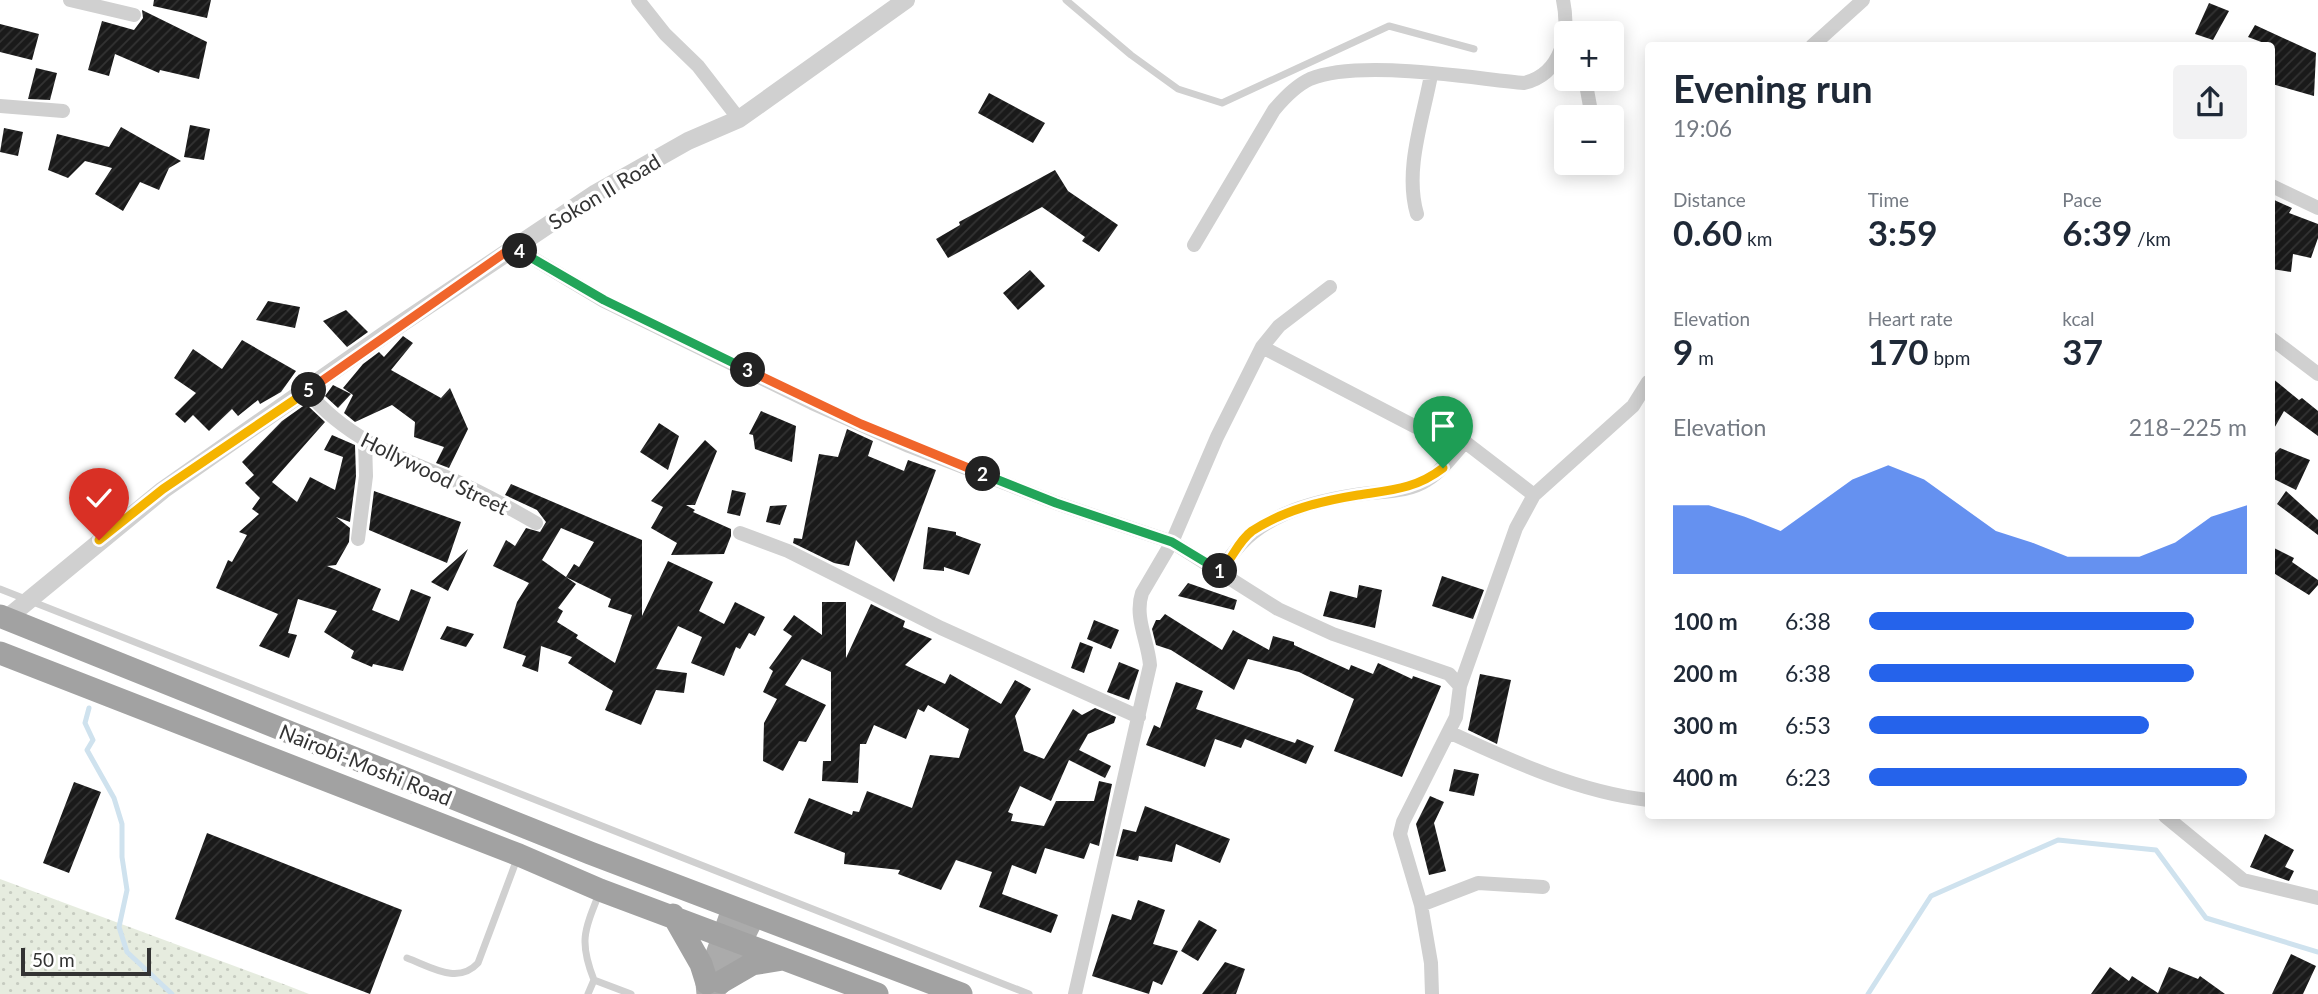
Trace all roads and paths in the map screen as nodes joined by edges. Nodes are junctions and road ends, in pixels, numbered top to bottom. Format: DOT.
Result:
graph roads {
  1 [pos="70,0"];
  2 [pos="638,0"];
  3 [pos="906,0"];
  4 [pos="1066,0"];
  5 [pos="1563,0"];
  6 [pos="1863,0"];
  7 [pos="134,15"];
  8 [pos="1567,21"];
  9 [pos="1816,42"];
  10 [pos="1475,49"];
  11 [pos="1554,63"];
  12 [pos="1431,75"];
  13 [pos="0,106"];
  14 [pos="63,111"];
  15 [pos="739,119"];
  16 [pos="2275,187"];
  17 [pos="2318,208"];
  18 [pos="1417,214"];
  19 [pos="1195,245"];
  20 [pos="513,247"];
  21 [pos="1330,287"];
  22 [pos="2275,341"];
  23 [pos="1262,347"];
  24 [pos="2318,374"];
  25 [pos="1645,387"];
  26 [pos="307,391"];
  27 [pos="1633,406"];
  28 [pos="1645,409"];
  29 [pos="365,441"];
  30 [pos="1465,442"];
  31 [pos="1534,495"];
  32 [pos="536,523"];
  33 [pos="740,533"];
  34 [pos="358,539"];
  35 [pos="1172,542"];
  36 [pos="1222,572"];
  37 [pos="0,589"];
  38 [pos="27,599"];
  39 [pos="3,617"];
  40 [pos="0,653"];
  41 [pos="1460,686"];
  42 [pos="1139,718"];
  43 [pos="1451,733"];
  44 [pos="1645,800"];
  45 [pos="2169,819"];
  46 [pos="519,855"];
  47 [pos="1543,887"];
  48 [pos="600,890"];
  49 [pos="2318,898"];
  50 [pos="1421,905"];
  51 [pos="743,913"];
  52 [pos="673,915"];
  53 [pos="732,937"];
  54 [pos="836,947"];
  55 [pos="407,958"];
  56 [pos="786,959"];
  57 [pos="823,973"];
  58 [pos="594,980"];
  59 [pos="711,988"];
  60 [pos="588,994"];
  61 [pos="631,994"];
  62 [pos="877,994"];
  63 [pos="961,994"];
  64 [pos="1029,994"];
  65 [pos="1074,994"];
  66 [pos="1432,994"];
  1 -- 7 [label="street"];
  2 -- 15 [label="street"];
  3 -- 15 [label="street, Sokon II Road"];
  4 -- 10 [label="lane"];
  5 -- 8 [label="street"];
  6 -- 9 [label="street"];
  11 -- 12 [label="street"];
  12 -- 18 [label="street"];
  12 -- 19 [label="street"];
  13 -- 14 [label="street"];
  15 -- 20 [label="street, Sokon II Road"];
  16 -- 17 [label="street"];
  20 -- 26 [label="street, Sokon II Road"];
  20 -- 35 [label="street"];
  21 -- 23 [label="street"];
  22 -- 24 [label="street"];
  23 -- 30 [label="street"];
  23 -- 35 [label="street"];
  25 -- 27 [label="street"];
  26 -- 29 [label="street, Hollywood Street"];
  26 -- 38 [label="street, Sokon II Road"];
  27 -- 28 [label="street"];
  27 -- 31 [label="street"];
  29 -- 32 [label="street, Hollywood Street"];
  29 -- 34 [label="street"];
  30 -- 31 [label="street"];
  30 -- 36 [label="street"];
  31 -- 41 [label="street"];
  33 -- 42 [label="street"];
  35 -- 36 [label="street"];
  35 -- 42 [label="street"];
  36 -- 41 [label="street"];
  37 -- 38 [label="lane"];
  38 -- 39 [label="street, Sokon II Road"];
  38 -- 64 [label="lane"];
  39 -- 51 [label="highway, Nairobi-Moshi Road"];
  40 -- 46 [label="highway, Nairobi-Moshi Road"];
  41 -- 43 [label="street"];
  42 -- 65 [label="street"];
  43 -- 44 [label="street"];
  43 -- 50 [label="street"];
  45 -- 49 [label="street"];
  46 -- 48 [label="highway, Nairobi-Moshi Road"];
  46 -- 55 [label="lane"];
  47 -- 50 [label="street"];
  48 -- 52 [label="highway, Nairobi-Moshi Road"];
  48 -- 58 [label="lane"];
  50 -- 66 [label="street"];
  51 -- 53 [label="main road"];
  51 -- 54 [label="highway, Nairobi-Moshi Road"];
  52 -- 53 [label="highway, Nairobi-Moshi Road"];
  52 -- 59 [label="highway"];
  53 -- 56 [label="highway, Nairobi-Moshi Road"];
  53 -- 59 [label="main road"];
  54 -- 57 [label="highway"];
  54 -- 63 [label="highway, Nairobi-Moshi Road"];
  56 -- 57 [label="highway, Nairobi-Moshi Road"];
  56 -- 59 [label="highway"];
  57 -- 62 [label="highway, Nairobi-Moshi Road"];
  58 -- 60 [label="lane"];
  58 -- 61 [label="lane"];
}
